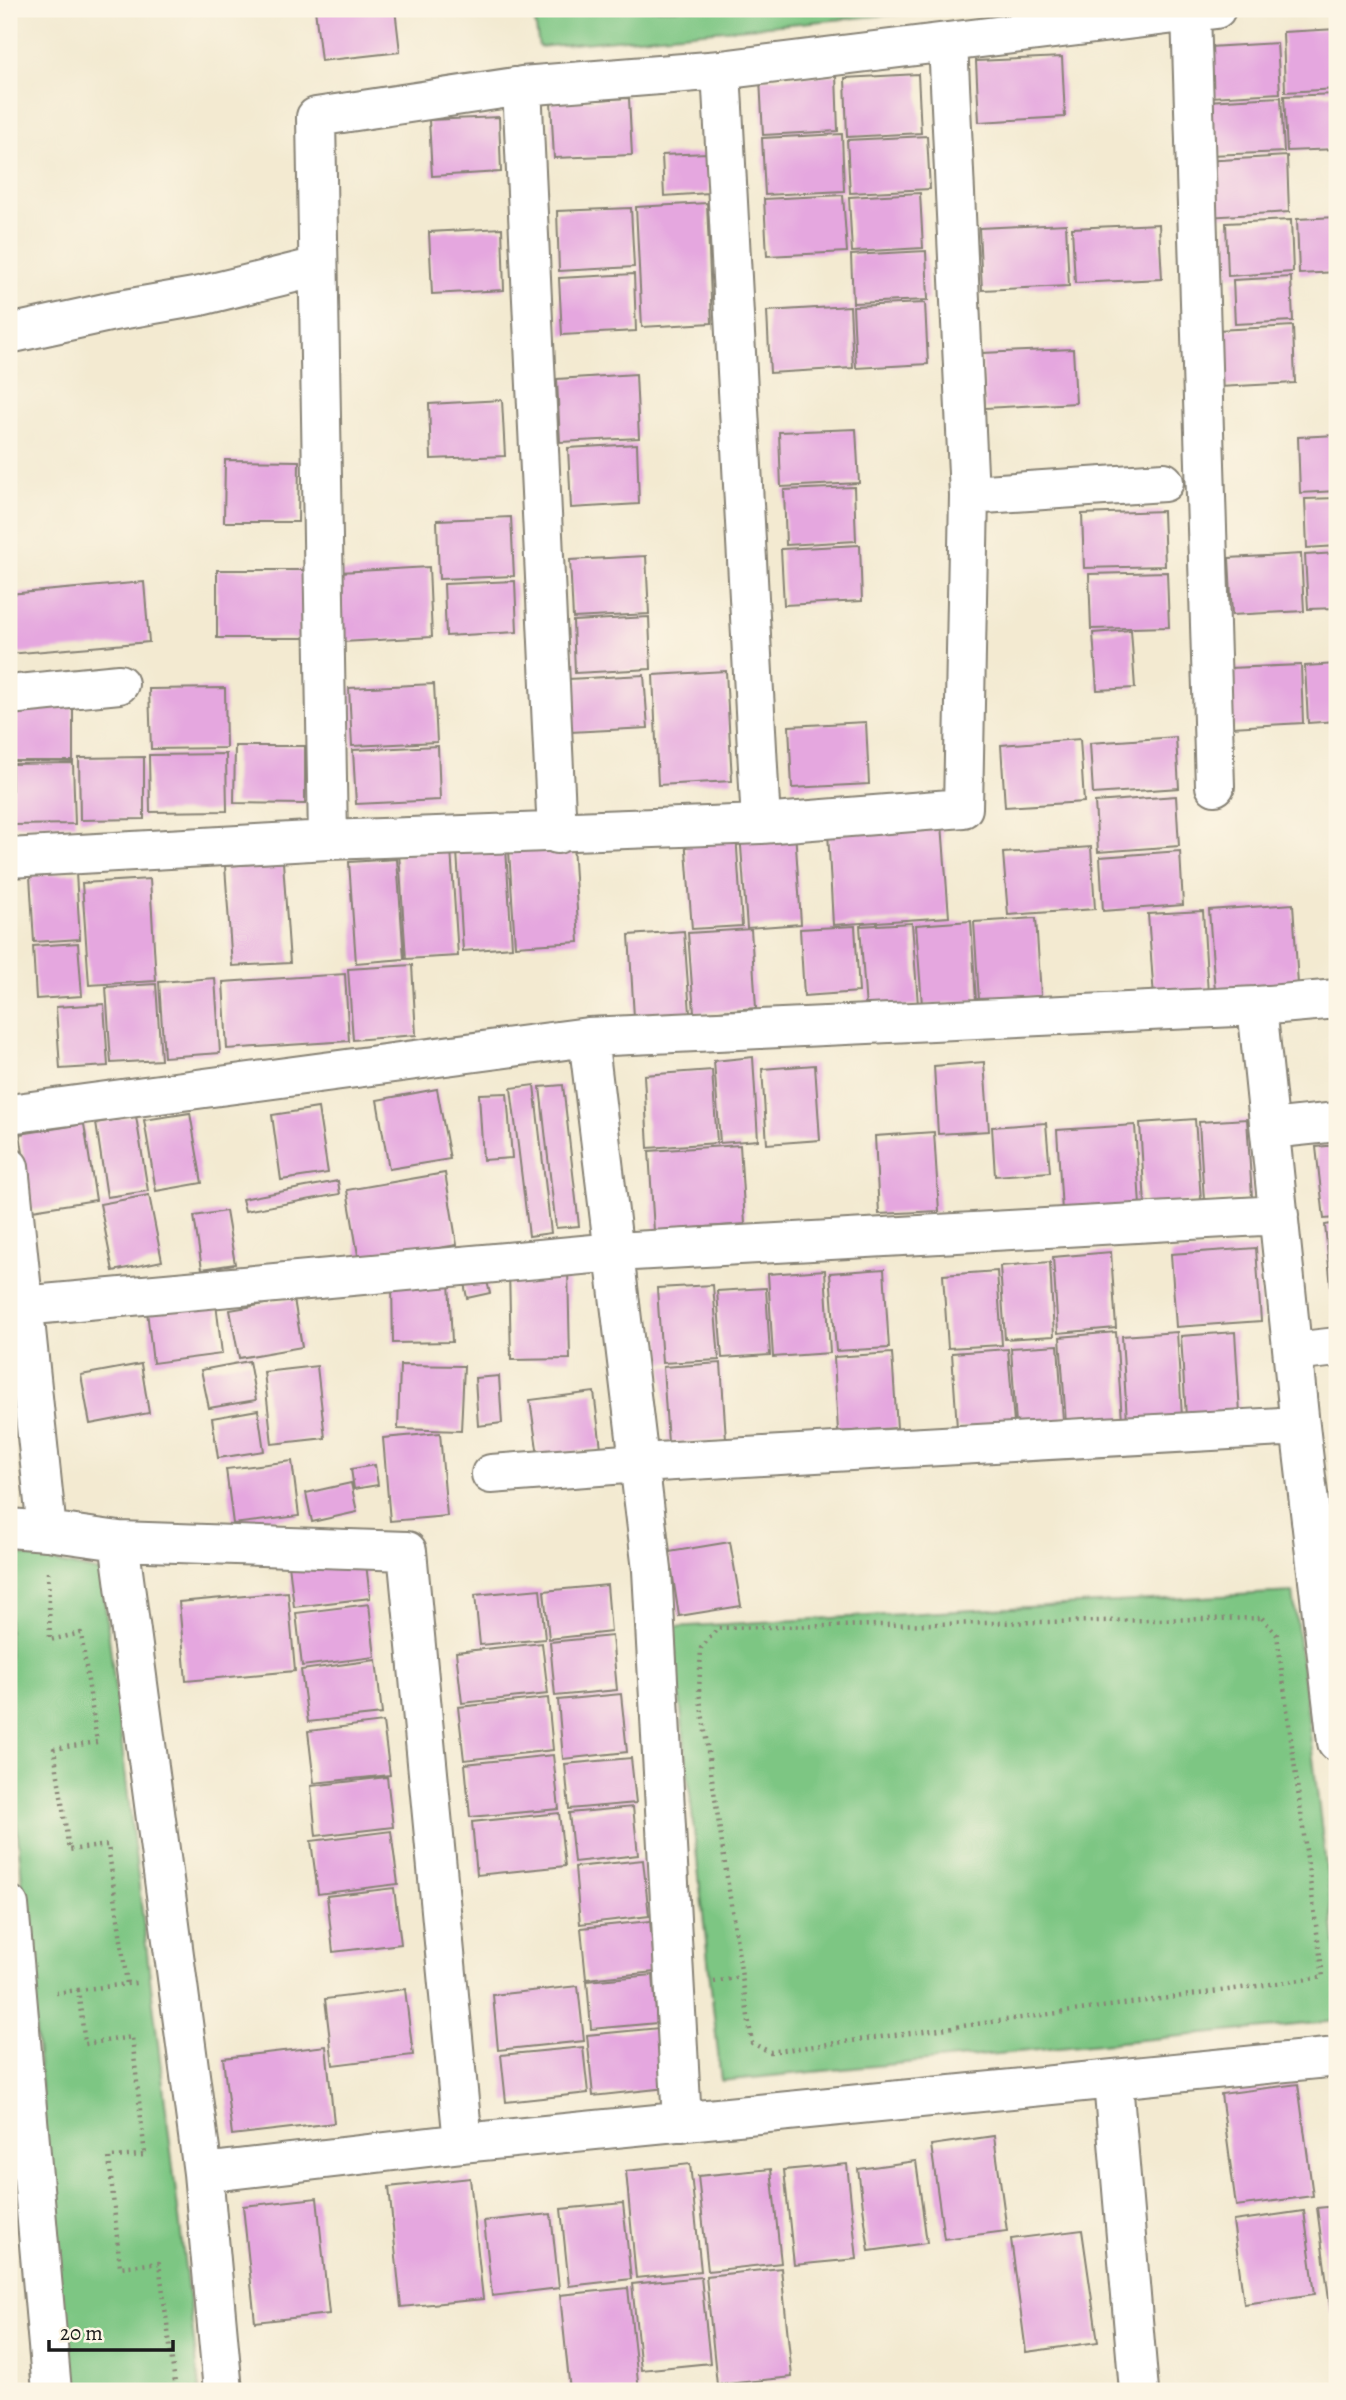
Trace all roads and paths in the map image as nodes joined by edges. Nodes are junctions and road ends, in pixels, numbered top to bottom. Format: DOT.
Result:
graph roads {
  1 [pos="1204,10"];
  2 [pos="948,42"];
  3 [pos="721,70"];
  4 [pos="522,86"];
  5 [pos="318,267"];
  6 [pos="9,334"];
  7 [pos="1164,482"];
  8 [pos="969,495"];
  9 [pos="119,684"];
  10 [pos="9,695"];
  11 [pos="1215,786"];
  12 [pos="761,824"];
  13 [pos="557,834"];
  14 [pos="328,840"];
  15 [pos="9,858"];
  16 [pos="1337,999"];
  17 [pos="1257,1006"];
  18 [pos="588,1037"];
  19 [pos="9,1114"];
  20 [pos="1337,1122"];
  21 [pos="1269,1129"];
  22 [pos="9,1167"];
  23 [pos="1279,1215"];
  24 [pos="615,1252"];
  25 [pos="15,1302"];
  26 [pos="1337,1347"];
  27 [pos="1293,1352"];
  28 [pos="1300,1426"];
  29 [pos="639,1463"];
  30 [pos="491,1474"];
  31 [pos="9,1528"];
  32 [pos="47,1531"];
  33 [pos="119,1541"];
  34 [pos="1337,1741"];
  35 [pos="9,1905"];
  36 [pos="1323,1977"];
  37 [pos="177,1979"];
  38 [pos="127,1984"];
  39 [pos="78,1990"];
  40 [pos="17,1999"];
  41 [pos="1337,2057"];
  42 [pos="1113,2082"];
  43 [pos="682,2122"];
  44 [pos="463,2143"];
  45 [pos="203,2173"];
  46 [pos="52,2391"];
  47 [pos="176,2391"];
  48 [pos="223,2391"];
  49 [pos="1139,2391"];
  1 -- 2 [label="street"];
  1 -- 11 [label="street"];
  2 -- 3 [label="street"];
  2 -- 8 [label="street"];
  3 -- 4 [label="street"];
  3 -- 12 [label="street"];
  4 -- 5 [label="street"];
  4 -- 13 [label="street"];
  5 -- 6 [label="street"];
  5 -- 14 [label="street"];
  7 -- 8 [label="street"];
  8 -- 12 [label="street"];
  9 -- 10 [label="street"];
  12 -- 13 [label="street"];
  13 -- 14 [label="street"];
  14 -- 15 [label="street"];
  16 -- 17 [label="street"];
  17 -- 18 [label="street"];
  17 -- 21 [label="street"];
  18 -- 19 [label="street"];
  18 -- 24 [label="street"];
  20 -- 21 [label="street"];
  21 -- 23 [label="street"];
  22 -- 25 [label="street"];
  23 -- 24 [label="street"];
  23 -- 27 [label="street"];
  24 -- 25 [label="street"];
  24 -- 29 [label="street"];
  25 -- 32 [label="street"];
  26 -- 27 [label="street"];
  27 -- 28 [label="street"];
  28 -- 29 [label="street"];
  28 -- 34 [label="street"];
  29 -- 30 [label="street"];
  29 -- 43 [label="street"];
  31 -- 32 [label="street"];
  32 -- 33 [label="street"];
  32 -- 38 [label="path"];
  33 -- 37 [label="street"];
  33 -- 44 [label="street"];
  35 -- 40 [label="street"];
  36 -- 36 [label="path"];
  37 -- 38 [label="path"];
  37 -- 45 [label="street"];
  38 -- 39 [label="path"];
  39 -- 40 [label="path"];
  39 -- 47 [label="path"];
  40 -- 46 [label="street"];
  41 -- 42 [label="street"];
  42 -- 43 [label="street"];
  42 -- 49 [label="street"];
  43 -- 44 [label="street"];
  44 -- 45 [label="street"];
  45 -- 48 [label="street"];
}
